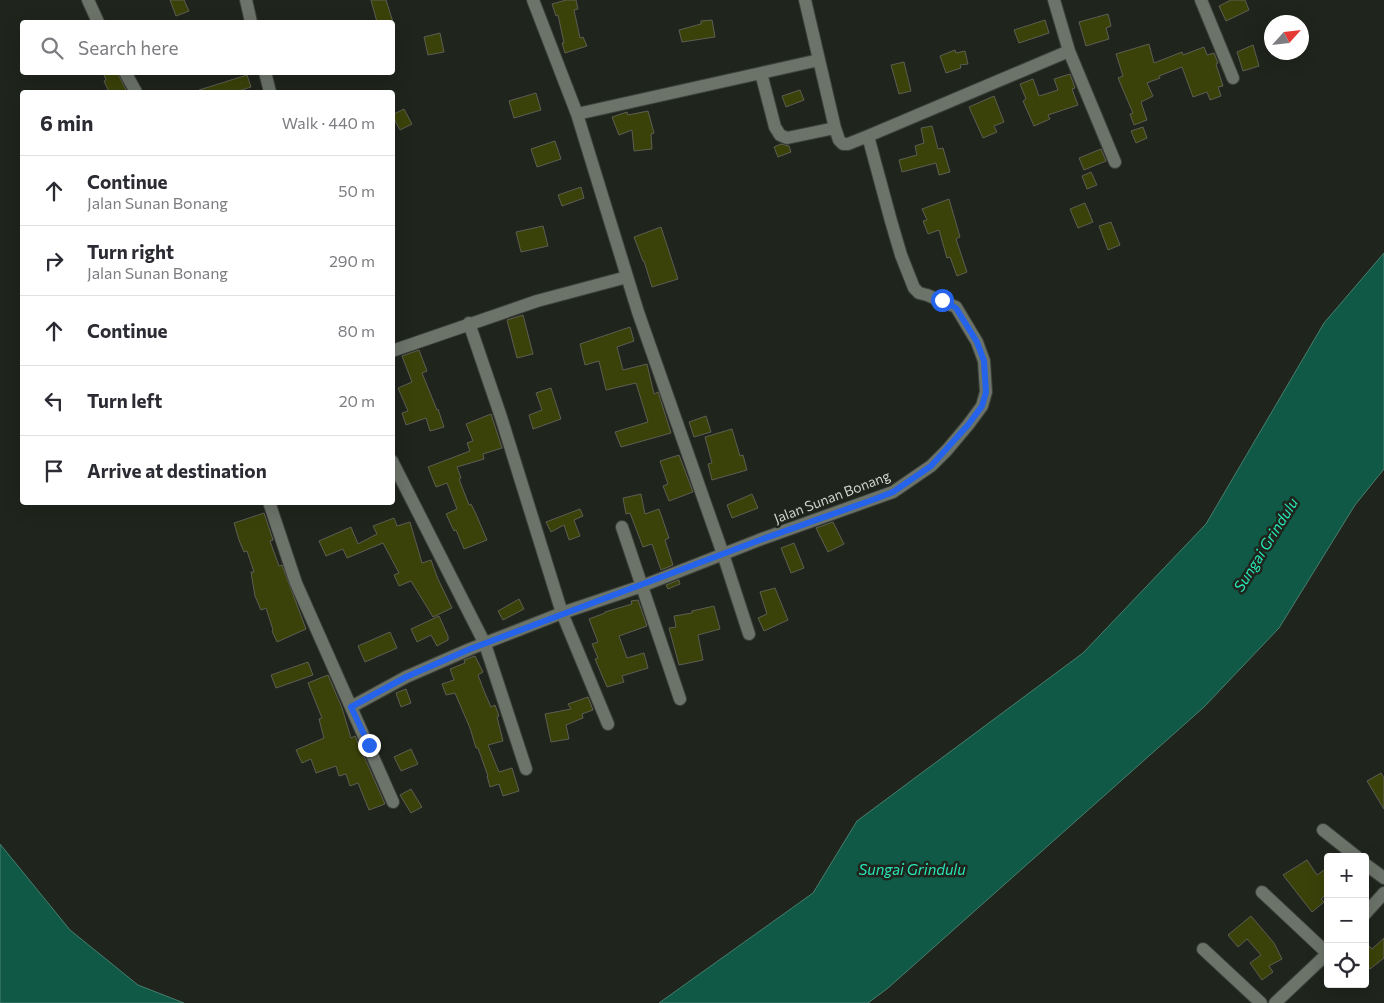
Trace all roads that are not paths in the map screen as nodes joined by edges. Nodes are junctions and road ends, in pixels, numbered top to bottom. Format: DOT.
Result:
graph roads {
  1 [pos="88,0"];
  2 [pos="246,0"];
  3 [pos="533,0"];
  4 [pos="805,0"];
  5 [pos="1201,0"];
  6 [pos="1057,1"];
  7 [pos="97,20"];
  8 [pos="251,20"];
  9 [pos="1069,51"];
  10 [pos="819,60"];
  11 [pos="761,73"];
  12 [pos="127,75"];
  13 [pos="266,75"];
  14 [pos="1233,78"];
  15 [pos="135,90"];
  16 [pos="270,90"];
  17 [pos="577,114"];
  18 [pos="835,128"];
  19 [pos="868,136"];
  20 [pos="1115,162"];
  21 [pos="627,277"];
  22 [pos="469,323"];
  23 [pos="395,350"];
  24 [pos="395,467"];
  25 [pos="269,505"];
  26 [pos="622,528"];
  27 [pos="723,554"];
  28 [pos="642,586"];
  29 [pos="562,613"];
  30 [pos="749,634"];
  31 [pos="485,644"];
  32 [pos="680,699"];
  33 [pos="351,707"];
  34 [pos="608,724"];
  35 [pos="526,769"];
  36 [pos="393,802"];
  37 [pos="1323,830"];
  38 [pos="1352,853"];
  39 [pos="1369,867"];
  40 [pos="1384,878"];
  41 [pos="1262,892"];
  42 [pos="1384,892"];
  43 [pos="1369,909"];
  44 [pos="1203,948"];
  45 [pos="1324,949"];
  46 [pos="1324,957"];
  47 [pos="1261,1003"];
  48 [pos="1275,1003"];
  1 -- 7 [label="street"];
  2 -- 8 [label="street"];
  3 -- 17 [label="street"];
  4 -- 10 [label="street"];
  5 -- 14 [label="street"];
  6 -- 9 [label="street"];
  9 -- 19 [label="street"];
  9 -- 20 [label="street"];
  10 -- 11 [label="street"];
  10 -- 18 [label="street"];
  11 -- 17 [label="street"];
  11 -- 18 [label="street"];
  12 -- 15 [label="street"];
  13 -- 16 [label="street"];
  17 -- 21 [label="street"];
  18 -- 19 [label="street"];
  19 -- 27 [label="street, Jalan Sunan Bonang"];
  21 -- 22 [label="street"];
  21 -- 27 [label="street"];
  22 -- 23 [label="street"];
  22 -- 29 [label="street"];
  24 -- 31 [label="street"];
  25 -- 33 [label="street"];
  26 -- 28 [label="street"];
  27 -- 28 [label="street, Jalan Sunan Bonang"];
  27 -- 30 [label="street"];
  28 -- 29 [label="street, Jalan Sunan Bonang"];
  28 -- 32 [label="street"];
  29 -- 31 [label="street, Jalan Sunan Bonang"];
  29 -- 34 [label="street"];
  31 -- 33 [label="street, Jalan Sunan Bonang"];
  31 -- 35 [label="street"];
  33 -- 36 [label="street"];
  37 -- 38 [label="street"];
  39 -- 40 [label="street"];
  41 -- 45 [label="street"];
  42 -- 43 [label="street"];
  44 -- 47 [label="street"];
  46 -- 48 [label="street"];
}
